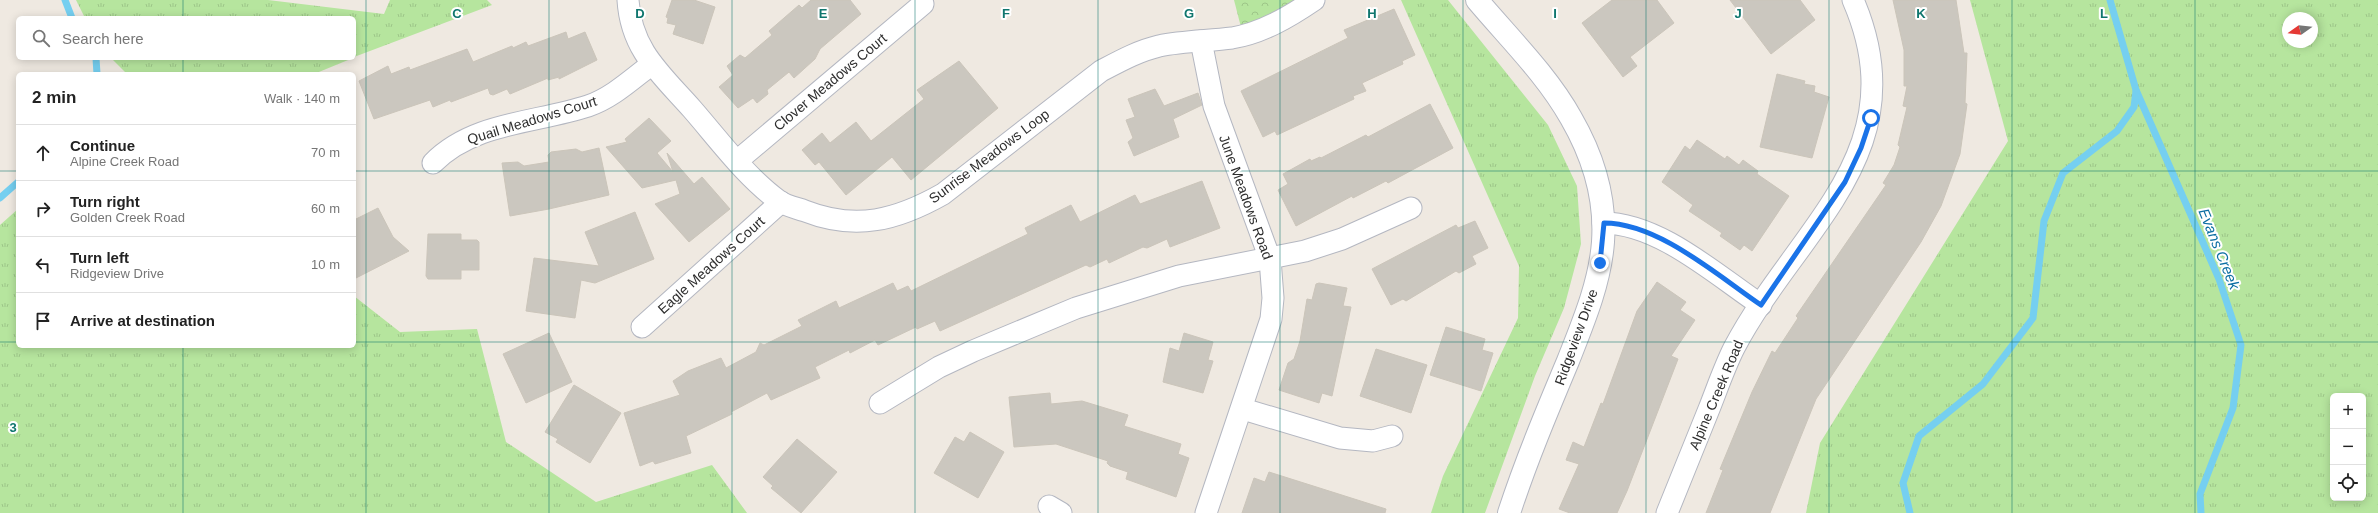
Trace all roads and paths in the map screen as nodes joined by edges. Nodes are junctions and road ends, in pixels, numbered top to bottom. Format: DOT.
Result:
graph roads {
  1 [pos="628,0"];
  2 [pos="1314,0"];
  3 [pos="1477,0"];
  4 [pos="1853,0"];
  5 [pos="923,4"];
  6 [pos="1201,40"];
  7 [pos="652,64"];
  8 [pos="737,161"];
  9 [pos="433,162"];
  10 [pos="780,202"];
  11 [pos="1411,208"];
  12 [pos="1604,223"];
  13 [pos="1270,259"];
  14 [pos="1761,305"];
  15 [pos="642,327"];
  16 [pos="880,403"];
  17 [pos="1242,409"];
  18 [pos="1392,436"];
  19 [pos="1206,513"];
  20 [pos="1509,513"];
  21 [pos="1667,513"];
  1 -- 7 [label="street, Sunrise Meadows Loop"];
  2 -- 6 [label="street, Sunrise Meadows Loop"];
  3 -- 12 [label="street, Ridgeview Drive"];
  4 -- 14 [label="street, Alpine Creek Road"];
  5 -- 8 [label="street, Clover Meadows Court"];
  6 -- 10 [label="street, Sunrise Meadows Loop"];
  6 -- 13 [label="street, June Meadows Road"];
  7 -- 8 [label="street, Sunrise Meadows Loop"];
  7 -- 9 [label="street, Quail Meadows Court"];
  8 -- 10 [label="street, Sunrise Meadows Loop"];
  10 -- 15 [label="street, Eagle Meadows Court"];
  11 -- 13 [label="street"];
  12 -- 14 [label="street"];
  12 -- 20 [label="street, Ridgeview Drive"];
  13 -- 16 [label="street"];
  13 -- 17 [label="street, June Meadows Road"];
  14 -- 21 [label="street, Alpine Creek Road"];
  17 -- 18 [label="street"];
  17 -- 19 [label="street, June Meadows Road"];
}
